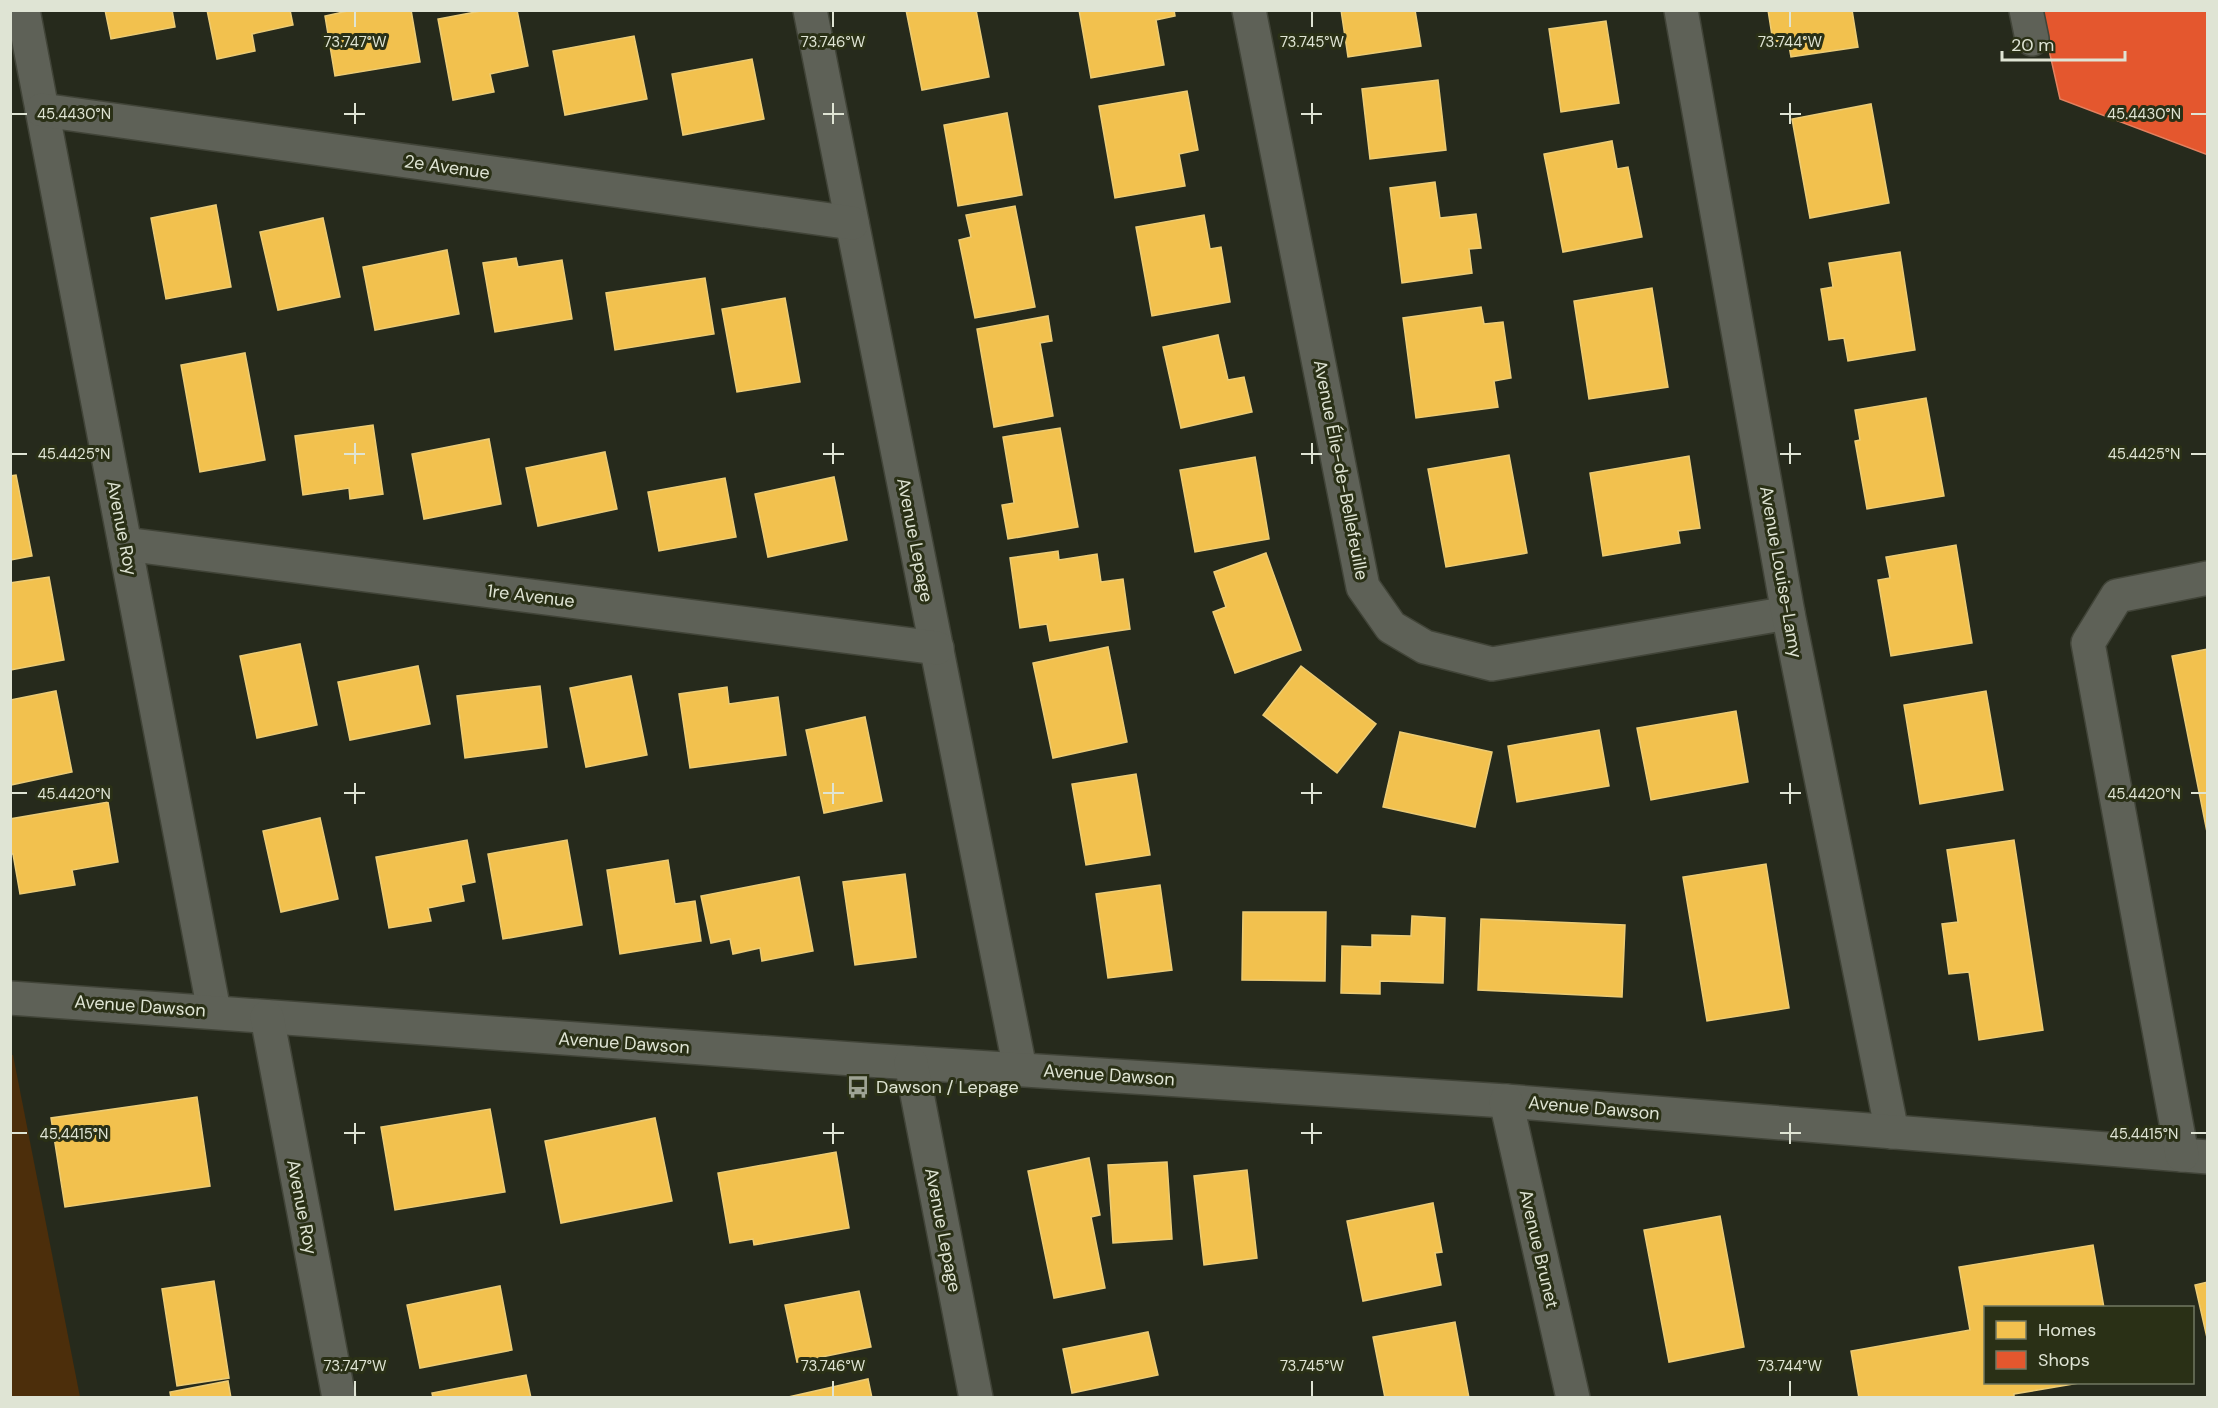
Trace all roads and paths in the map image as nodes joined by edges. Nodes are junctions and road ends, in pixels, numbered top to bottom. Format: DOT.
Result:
graph roads {
  1 [pos="22,10"];
  2 [pos="810,10"];
  3 [pos="1249,10"];
  4 [pos="1681,10"];
  5 [pos="42,110"];
  6 [pos="852,223"];
  7 [pos="125,544"];
  8 [pos="2208,578"];
  9 [pos="1788,613"];
  10 [pos="937,648"];
  11 [pos="10,998"];
  12 [pos="214,1011"];
  13 [pos="267,1017"];
  14 [pos="911,1063"];
  15 [pos="1020,1069"];
  16 [pos="1506,1101"];
  17 [pos="1892,1132"];
  18 [pos="2195,1156"];
  19 [pos="339,1398"];
  20 [pos="976,1398"];
  21 [pos="1573,1398"];
  1 -- 5 [label="street, Avenue Roy"];
  2 -- 6 [label="street, Avenue Lepage"];
  3 -- 9 [label="street, Avenue Élie-de-Bellefeuille"];
  4 -- 9 [label="street, Avenue Louise-Lamy"];
  5 -- 6 [label="street, 2e Avenue"];
  5 -- 7 [label="street, Avenue Roy"];
  6 -- 10 [label="street, Avenue Lepage"];
  7 -- 10 [label="street, 1re Avenue"];
  7 -- 12 [label="street, Avenue Roy"];
  8 -- 18 [label="street"];
  9 -- 17 [label="street, Avenue Louise-Lamy"];
  10 -- 15 [label="street, Avenue Lepage"];
  11 -- 12 [label="street, Avenue Dawson"];
  12 -- 13 [label="street, Avenue Dawson"];
  13 -- 14 [label="street, Avenue Dawson"];
  13 -- 19 [label="street, Avenue Roy"];
  14 -- 15 [label="street, Avenue Dawson"];
  14 -- 20 [label="street, Avenue Lepage"];
  15 -- 16 [label="street, Avenue Dawson"];
  16 -- 17 [label="street, Avenue Dawson"];
  16 -- 21 [label="street, Avenue Brunet"];
  17 -- 18 [label="street, Avenue Dawson"];
}
